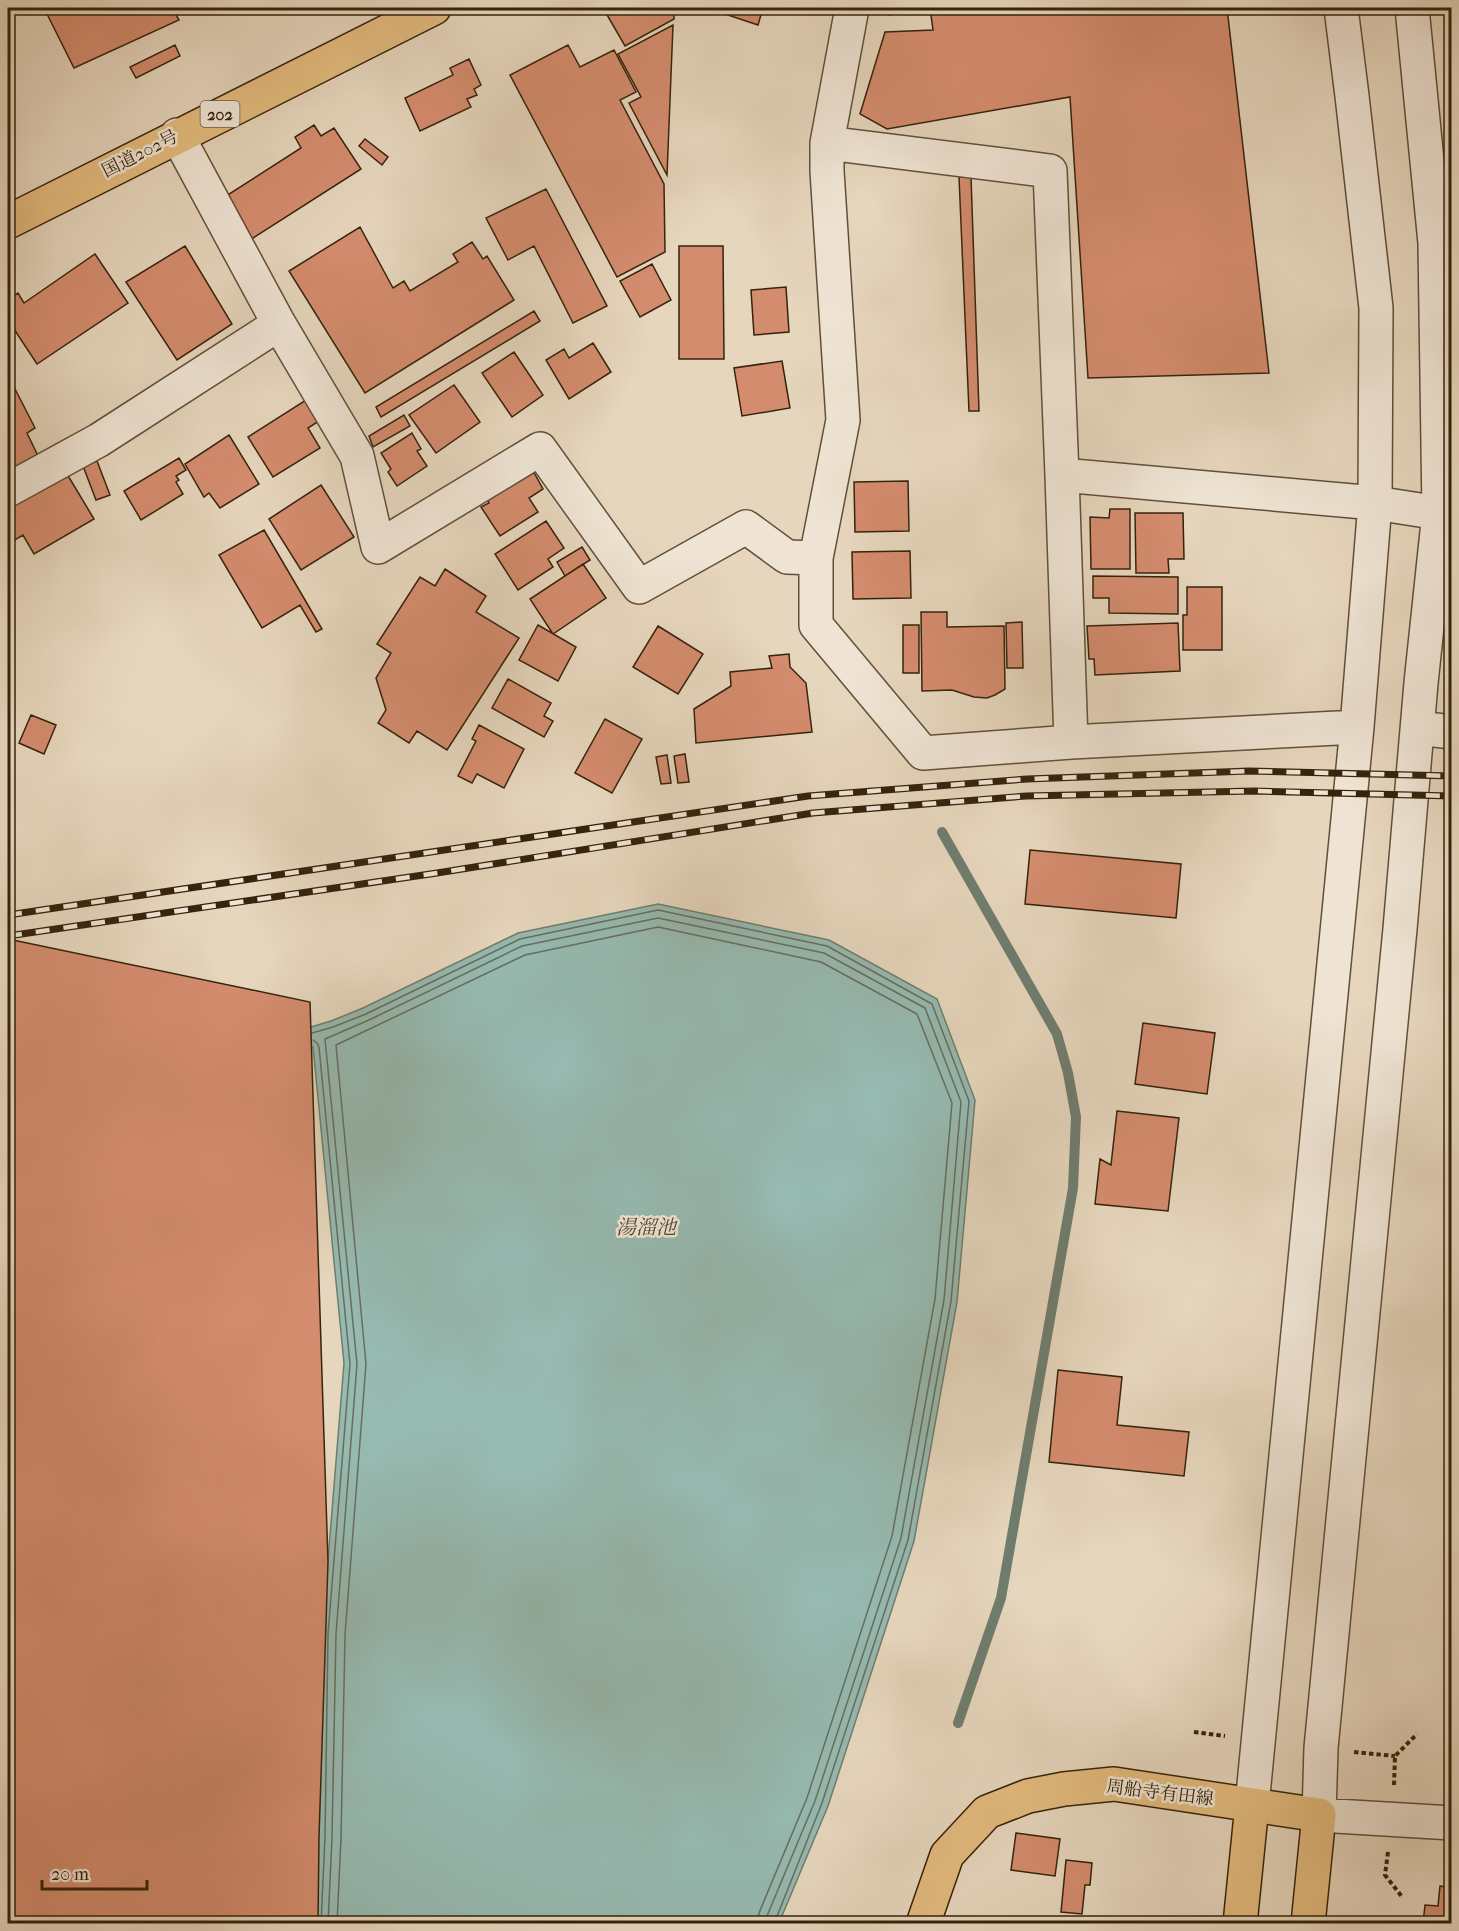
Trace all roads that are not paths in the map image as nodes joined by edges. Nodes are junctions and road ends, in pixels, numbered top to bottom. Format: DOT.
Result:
graph roads {
  1 [pos="434,8"];
  2 [pos="852,8"];
  3 [pos="1341,8"];
  4 [pos="1412,8"];
  5 [pos="177,135"];
  6 [pos="827,143"];
  7 [pos="8,222"];
  8 [pos="279,324"];
  9 [pos="1062,476"];
  10 [pos="8,490"];
  11 [pos="1375,503"];
  12 [pos="1445,514"];
  13 [pos="816,558"];
  14 [pos="1357,727"];
  15 [pos="1418,728"];
  16 [pos="1452,732"];
  17 [pos="1071,742"];
  18 [pos="1252,1805"];
  19 [pos="1319,1815"];
  20 [pos="1452,1823"];
  21 [pos="923,1923"];
  22 [pos="1240,1923"];
  23 [pos="1308,1923"];
  1 -- 5 [label="main road, 国道202号 / 202"];
  2 -- 6 [label="street"];
  3 -- 11 [label="street"];
  4 -- 12 [label="street"];
  5 -- 7 [label="main road, 国道202号 / 202"];
  5 -- 8 [label="street"];
  6 -- 9 [label="street"];
  6 -- 13 [label="street"];
  8 -- 10 [label="street"];
  8 -- 13 [label="street"];
  9 -- 11 [label="street"];
  9 -- 17 [label="street"];
  11 -- 12 [label="street"];
  11 -- 14 [label="street"];
  12 -- 15 [label="street"];
  13 -- 17 [label="street"];
  14 -- 17 [label="street"];
  14 -- 18 [label="street"];
  15 -- 16 [label="street"];
  15 -- 19 [label="street"];
  18 -- 19 [label="main road, 周船寺有田線"];
  18 -- 21 [label="main road, 周船寺有田線"];
  18 -- 22 [label="main road"];
  19 -- 20 [label="street"];
  19 -- 23 [label="main road"];
}
